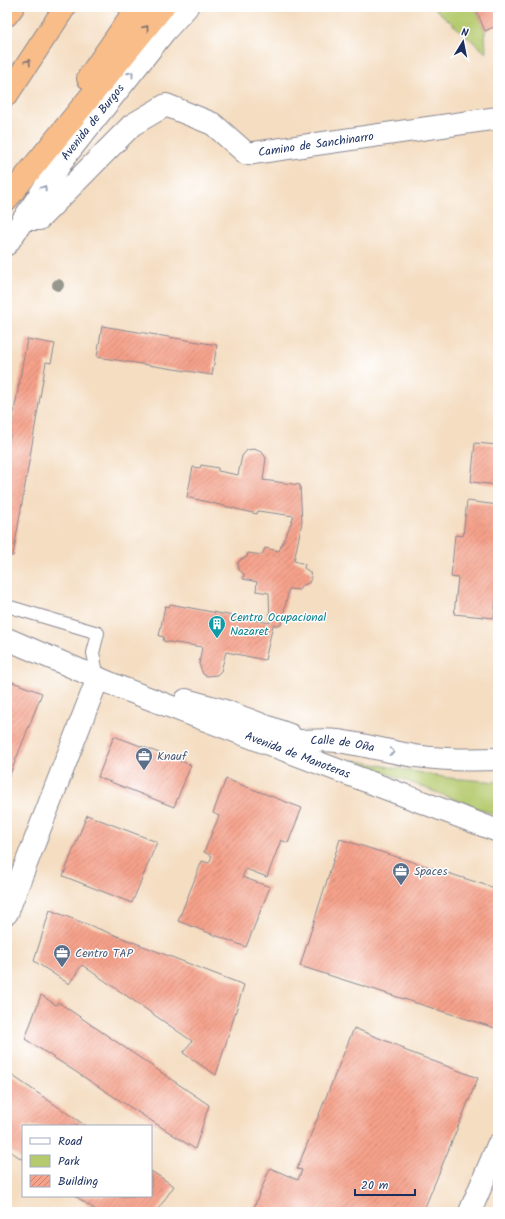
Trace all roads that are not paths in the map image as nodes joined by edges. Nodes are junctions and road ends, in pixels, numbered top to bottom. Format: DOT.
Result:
graph roads {
  1 [pos="13,7"];
  2 [pos="65,7"];
  3 [pos="137,7"];
  4 [pos="163,7"];
  5 [pos="187,7"];
  6 [pos="7,15"];
  7 [pos="7,95"];
  8 [pos="498,118"];
  9 [pos="7,199"];
  10 [pos="26,216"];
  11 [pos="7,244"];
  12 [pos="7,606"];
  13 [pos="7,639"];
  14 [pos="98,678"];
  15 [pos="190,715"];
  16 [pos="305,740"];
  17 [pos="498,759"];
  18 [pos="360,780"];
  19 [pos="498,830"];
  20 [pos="7,913"];
  21 [pos="498,1145"];
  22 [pos="470,1212"];
  1 -- 6 [label="highway"];
  7 -- 2 [label="highway, one-way"];
  3 -- 9 [label="highway"];
  9 -- 4 [label="highway, one-way"];
  10 -- 5 [label="street, Avenida de Burgos, one-way"];
  8 -- 10 [label="street, Camino de Sanchinarro"];
  10 -- 11 [label="street, Avenida de Burgos"];
  12 -- 14 [label="lane"];
  13 -- 14 [label="street, Avenida de Manoteras"];
  14 -- 15 [label="street, Avenida de Manoteras"];
  14 -- 16 [label="street"];
  14 -- 20 [label="street"];
  15 -- 16 [label="street, Calle de Oña"];
  15 -- 18 [label="street, Avenida de Manoteras"];
  16 -- 17 [label="street, Calle de Oña, one-way"];
  16 -- 18 [label="street"];
  18 -- 19 [label="street, Avenida de Manoteras"];
  21 -- 22 [label="street"];
}
